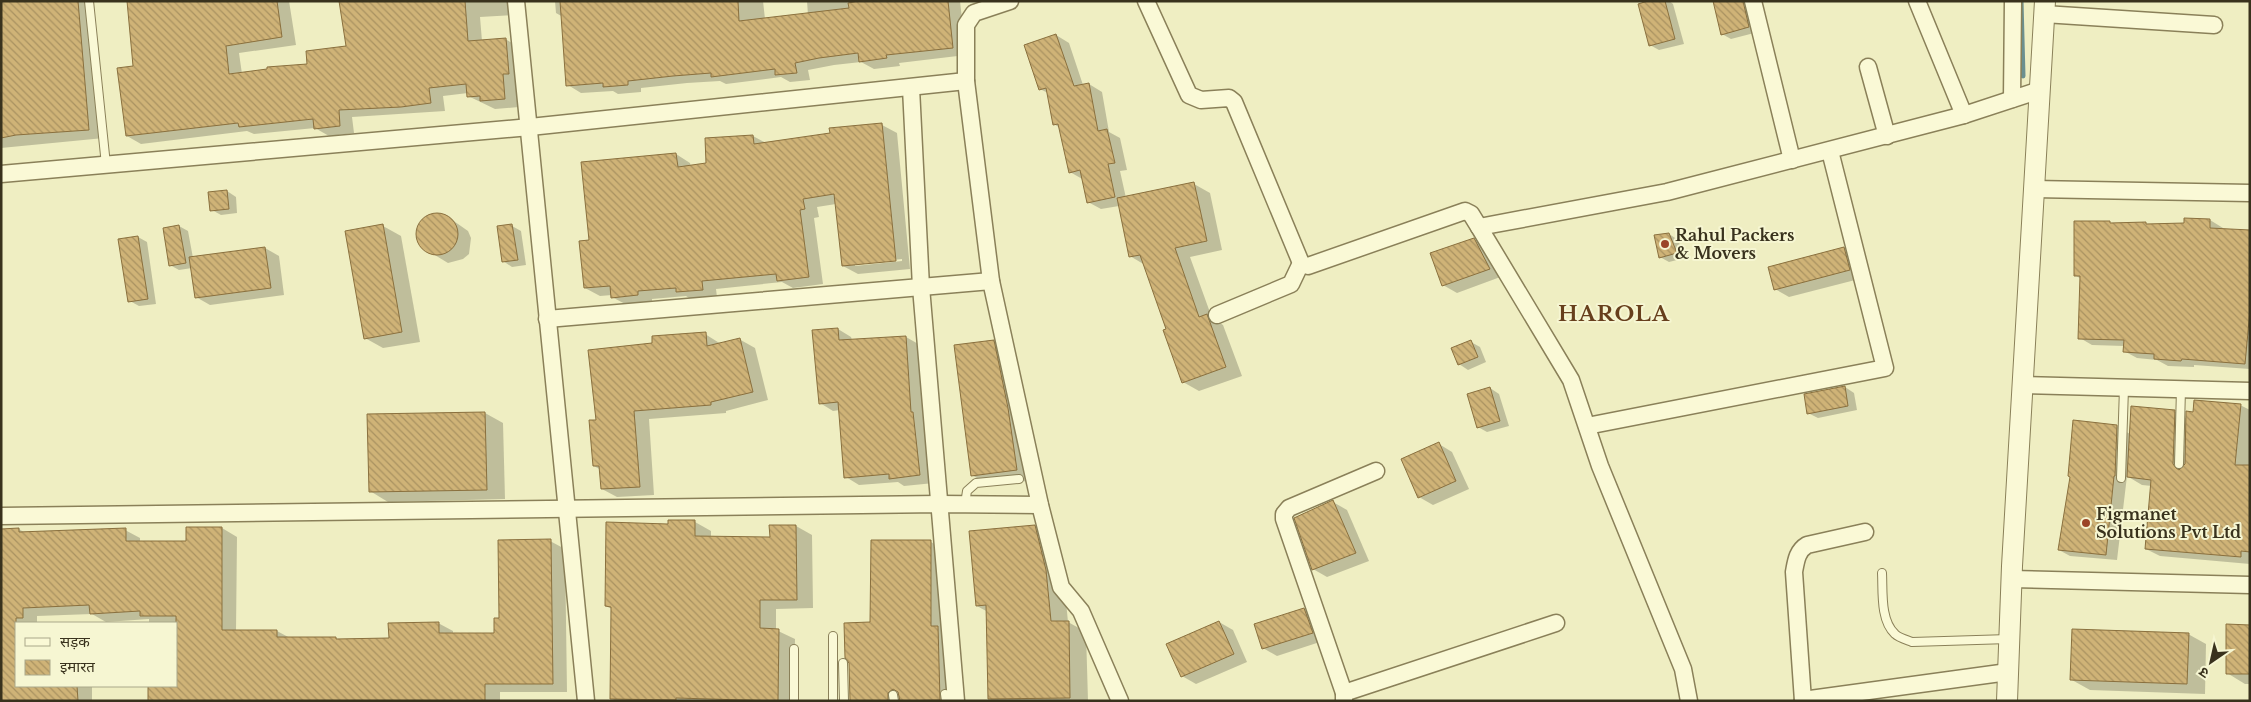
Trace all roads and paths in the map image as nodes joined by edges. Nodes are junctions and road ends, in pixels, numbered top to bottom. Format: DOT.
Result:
graph roads {
  1 [pos="89,1"];
  2 [pos="516,1"];
  3 [pos="1010,1"];
  4 [pos="1146,1"];
  5 [pos="1753,1"];
  6 [pos="1917,1"];
  7 [pos="2013,1"];
  8 [pos="2045,8"];
  9 [pos="2214,24"];
  10 [pos="1868,67"];
  11 [pos="966,81"];
  12 [pos="911,88"];
  13 [pos="2040,90"];
  14 [pos="2012,99"];
  15 [pos="1964,115"];
  16 [pos="530,126"];
  17 [pos="1887,136"];
  18 [pos="1830,151"];
  19 [pos="1792,160"];
  20 [pos="106,165"];
  21 [pos="1,174"];
  22 [pos="2034,189"];
  23 [pos="2250,193"];
  24 [pos="1479,227"];
  25 [pos="1301,263"];
  26 [pos="991,281"];
  27 [pos="921,287"];
  28 [pos="1217,315"];
  29 [pos="547,319"];
  30 [pos="2022,385"];
  31 [pos="2124,388"];
  32 [pos="2180,389"];
  33 [pos="2250,391"];
  34 [pos="1587,426"];
  35 [pos="2178,464"];
  36 [pos="1376,471"];
  37 [pos="2121,478"];
  38 [pos="1019,479"];
  39 [pos="940,504"];
  40 [pos="965,504"];
  41 [pos="1040,505"];
  42 [pos="567,510"];
  43 [pos="1,516"];
  44 [pos="1865,532"];
  45 [pos="1882,573"];
  46 [pos="2011,579"];
  47 [pos="2250,585"];
  48 [pos="1556,623"];
  49 [pos="833,636"];
  50 [pos="2009,639"];
  51 [pos="794,649"];
  52 [pos="843,663"];
  53 [pos="2008,672"];
  54 [pos="1344,697"];
  55 [pos="949,698"];
  56 [pos="1803,700"];
  57 [pos="586,701"];
  58 [pos="794,701"];
  59 [pos="834,701"];
  60 [pos="844,701"];
  61 [pos="1120,701"];
  62 [pos="1689,701"];
  63 [pos="2007,701"];
  1 -- 20 [label="lane"];
  2 -- 16 [label="street"];
  3 -- 11 [label="street"];
  4 -- 25 [label="street"];
  5 -- 19 [label="street"];
  6 -- 15 [label="street"];
  7 -- 14 [label="street"];
  8 -- 9 [label="street"];
  8 -- 13 [label="street"];
  10 -- 17 [label="street"];
  11 -- 12 [label="street"];
  11 -- 26 [label="street"];
  12 -- 16 [label="street"];
  12 -- 27 [label="street"];
  13 -- 14 [label="street"];
  13 -- 22 [label="street"];
  14 -- 15 [label="street"];
  15 -- 17 [label="street"];
  16 -- 20 [label="street"];
  16 -- 29 [label="street"];
  17 -- 18 [label="street"];
  18 -- 19 [label="street"];
  18 -- 34 [label="street"];
  19 -- 24 [label="street"];
  20 -- 21 [label="street"];
  22 -- 23 [label="street"];
  22 -- 30 [label="street"];
  24 -- 25 [label="street"];
  24 -- 34 [label="street"];
  25 -- 28 [label="street"];
  26 -- 27 [label="street"];
  26 -- 41 [label="street"];
  27 -- 29 [label="street"];
  27 -- 39 [label="street"];
  29 -- 42 [label="street"];
  30 -- 31 [label="street"];
  30 -- 46 [label="street"];
  31 -- 32 [label="street"];
  31 -- 37 [label="lane"];
  32 -- 33 [label="street"];
  32 -- 35 [label="lane"];
  34 -- 62 [label="street"];
  36 -- 54 [label="street"];
  38 -- 40 [label="lane"];
  39 -- 40 [label="street"];
  39 -- 42 [label="street"];
  39 -- 55 [label="street"];
  40 -- 41 [label="street"];
  41 -- 61 [label="street"];
  42 -- 43 [label="street"];
  42 -- 57 [label="street"];
  44 -- 56 [label="street"];
  45 -- 50 [label="lane"];
  46 -- 47 [label="street"];
  46 -- 50 [label="street"];
  48 -- 54 [label="street"];
  49 -- 59 [label="lane"];
  50 -- 53 [label="street"];
  51 -- 58 [label="lane"];
  52 -- 60 [label="lane"];
  53 -- 56 [label="street"];
  53 -- 63 [label="street"];
}
